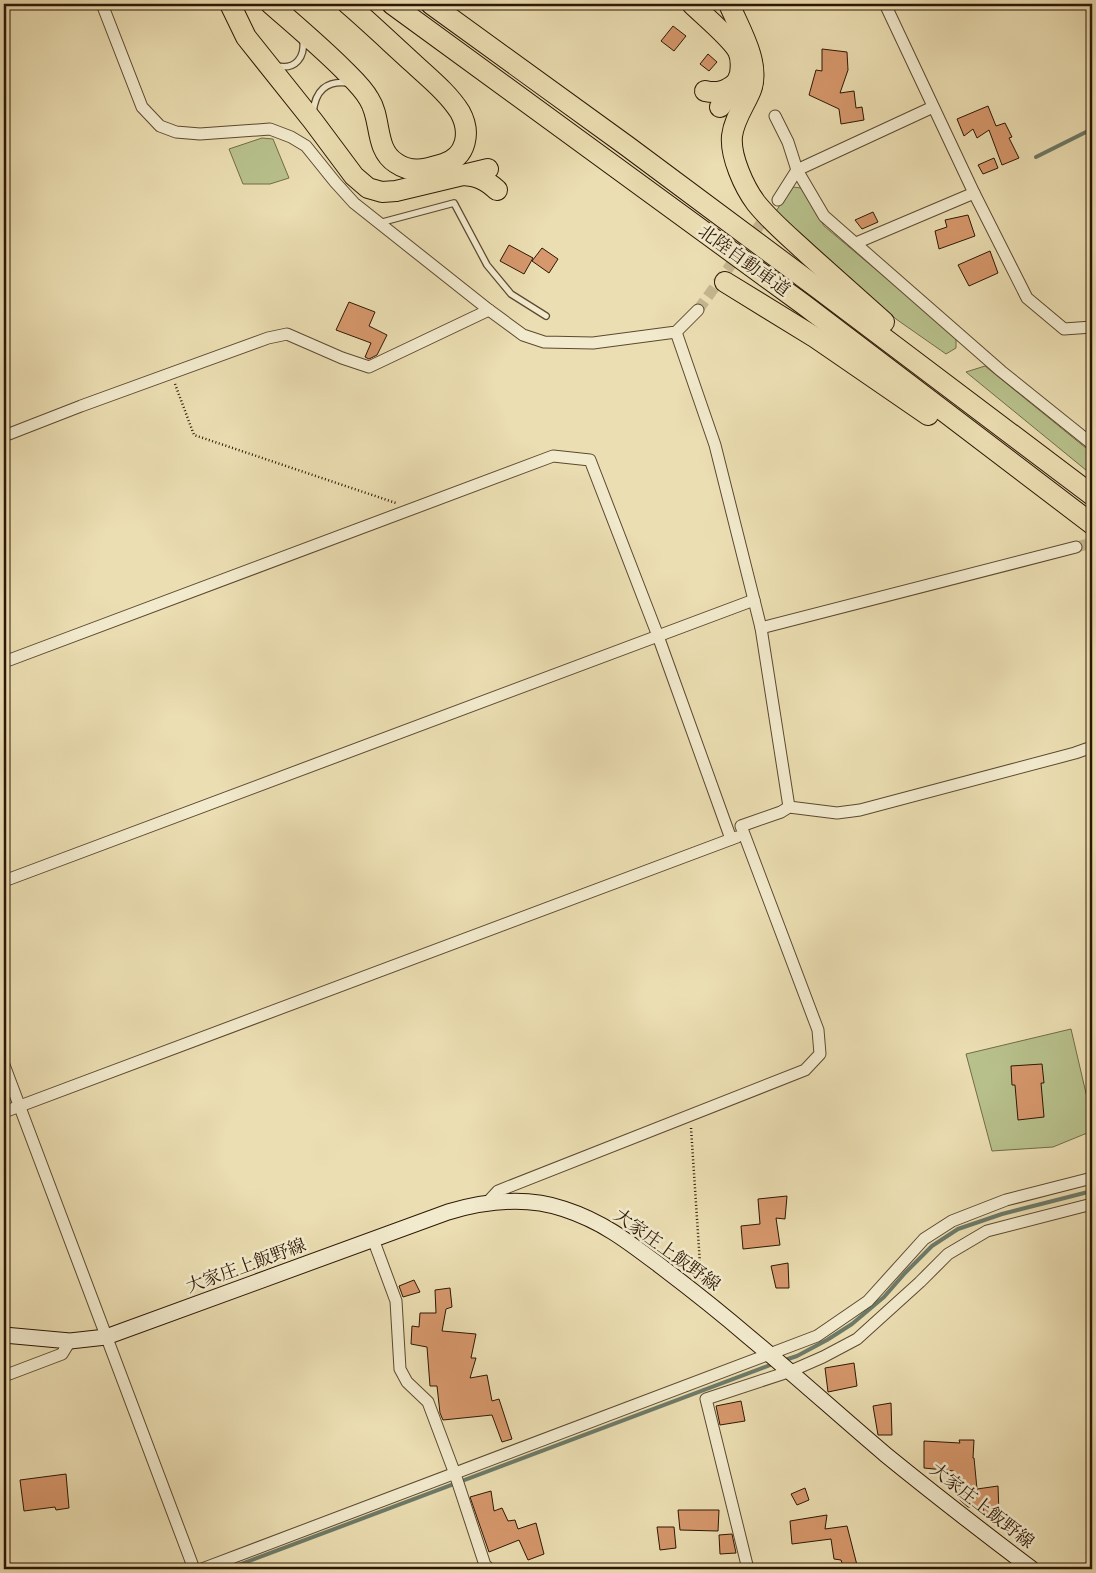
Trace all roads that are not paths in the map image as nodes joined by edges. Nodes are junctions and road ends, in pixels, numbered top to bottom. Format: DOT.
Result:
graph roads {
  1 [pos="102,4"];
  2 [pos="230,4"];
  3 [pos="272,4"];
  4 [pos="348,4"];
  5 [pos="392,4"];
  6 [pos="431,4"];
  7 [pos="692,4"];
  8 [pos="729,4"];
  9 [pos="885,4"];
  10 [pos="299,28"];
  11 [pos="265,62"];
  12 [pos="736,83"];
  13 [pos="359,85"];
  14 [pos="706,91"];
  15 [pos="720,106"];
  16 [pos="933,107"];
  17 [pos="775,116"];
  18 [pos="313,120"];
  19 [pos="488,169"];
  20 [pos="797,170"];
  21 [pos="462,175"];
  22 [pos="497,190"];
  23 [pos="974,193"];
  24 [pos="778,200"];
  25 [pos="379,223"];
  26 [pos="856,243"];
  27 [pos="725,282"];
  28 [pos="489,310"];
  29 [pos="698,310"];
  30 [pos="546,316"];
  31 [pos="1092,326"];
  32 [pos="676,332"];
  33 [pos="4,436"];
  34 [pos="1092,444"];
  35 [pos="1070,478"];
  36 [pos="1092,495"];
  37 [pos="1090,523"];
  38 [pos="1076,547"];
  39 [pos="754,600"];
  40 [pos="761,628"];
  41 [pos="658,636"];
  42 [pos="4,662"];
  43 [pos="1092,747"];
  44 [pos="789,807"];
  45 [pos="744,834"];
  46 [pos="731,839"];
  47 [pos="4,882"];
  48 [pos="4,1065"];
  49 [pos="20,1107"];
  50 [pos="4,1112"];
  51 [pos="1092,1178"];
  52 [pos="486,1204"];
  53 [pos="1092,1204"];
  54 [pos="373,1239"];
  55 [pos="4,1335"];
  56 [pos="106,1337"];
  57 [pos="70,1341"];
  58 [pos="772,1356"];
  59 [pos="789,1370"];
  60 [pos="4,1376"];
  61 [pos="701,1380"];
  62 [pos="706,1399"];
  63 [pos="455,1474"];
  64 [pos="194,1569"];
  65 [pos="202,1569"];
  66 [pos="490,1569"];
  67 [pos="748,1569"];
  68 [pos="1032,1569"];
  1 -- 25 [label="street"];
  2 -- 11 [label="highway"];
  3 -- 10 [label="highway"];
  4 -- 13 [label="highway"];
  5 -- 37 [label="highway, 北陸自動車道"];
  6 -- 35 [label="highway, 北陸自動車道"];
  7 -- 12 [label="highway"];
  8 -- 35 [label="highway"];
  9 -- 16 [label="street"];
  10 -- 11 [label="lane"];
  10 -- 13 [label="highway"];
  11 -- 18 [label="highway"];
  12 -- 14 [label="highway"];
  12 -- 15 [label="highway"];
  13 -- 18 [label="lane"];
  16 -- 20 [label="street"];
  16 -- 23 [label="street"];
  17 -- 20 [label="street"];
  18 -- 21 [label="highway"];
  19 -- 21 [label="highway"];
  20 -- 24 [label="street"];
  20 -- 26 [label="street"];
  21 -- 22 [label="highway"];
  23 -- 26 [label="street"];
  23 -- 31 [label="street"];
  25 -- 28 [label="street"];
  25 -- 30 [label="lane"];
  26 -- 34 [label="street"];
  27 -- 37 [label="highway"];
  28 -- 32 [label="street"];
  28 -- 33 [label="street"];
  29 -- 32 [label="street"];
  32 -- 39 [label="street"];
  35 -- 36 [label="highway, 北陸自動車道"];
  38 -- 40 [label="street"];
  39 -- 40 [label="street"];
  39 -- 41 [label="street"];
  40 -- 44 [label="street"];
  41 -- 42 [label="street"];
  41 -- 46 [label="street"];
  41 -- 47 [label="street"];
  43 -- 44 [label="street"];
  44 -- 45 [label="street"];
  45 -- 46 [label="street"];
  45 -- 52 [label="street"];
  46 -- 49 [label="street"];
  48 -- 49 [label="street"];
  49 -- 50 [label="street"];
  49 -- 56 [label="street"];
  51 -- 58 [label="street"];
  52 -- 54 [label="main road, 大家庄上飯野線"];
  52 -- 58 [label="main road, 大家庄上飯野線"];
  53 -- 59 [label="street"];
  54 -- 56 [label="main road, 大家庄上飯野線"];
  54 -- 63 [label="street"];
  55 -- 57 [label="main road, 大家庄上飯野線"];
  56 -- 57 [label="main road, 大家庄上飯野線"];
  56 -- 64 [label="street"];
  57 -- 60 [label="street"];
  58 -- 59 [label="main road, 大家庄上飯野線"];
  58 -- 61 [label="street"];
  59 -- 62 [label="street"];
  59 -- 68 [label="main road, 大家庄上飯野線"];
  61 -- 62 [label="street"];
  61 -- 63 [label="street"];
  62 -- 67 [label="street"];
  63 -- 65 [label="street"];
  63 -- 66 [label="street"];
}
